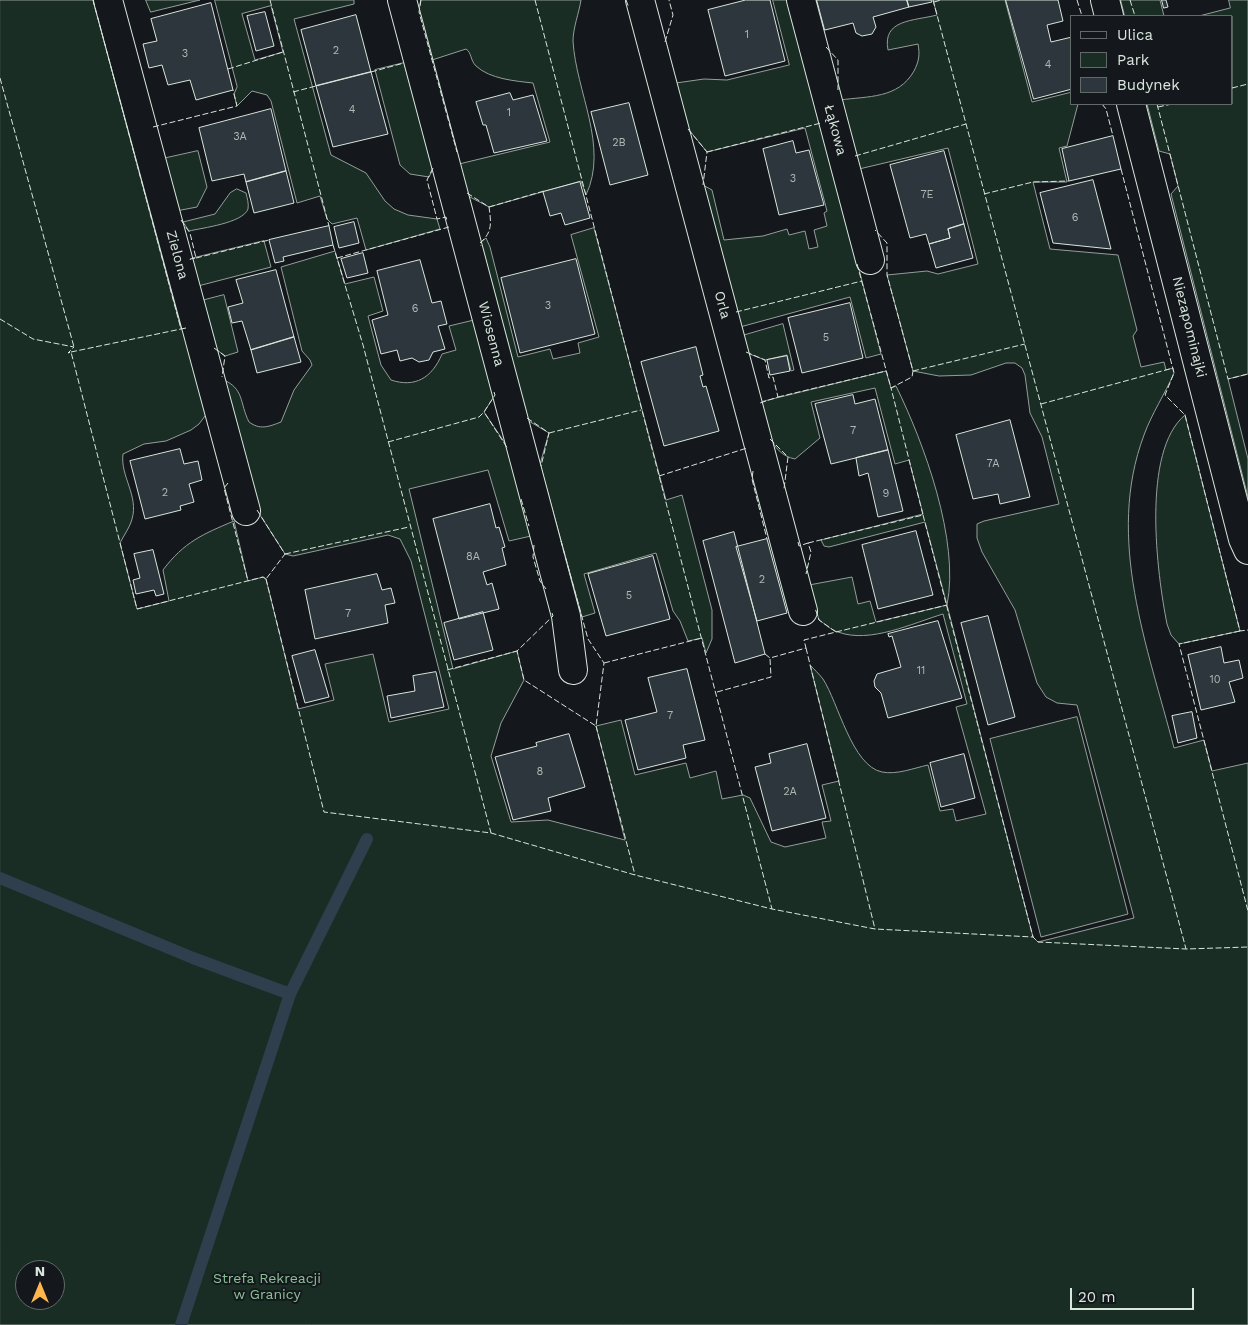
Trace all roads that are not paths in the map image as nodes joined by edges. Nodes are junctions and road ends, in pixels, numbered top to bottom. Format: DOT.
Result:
graph roads {
  1 [pos="108,0"];
  2 [pos="402,0"];
  3 [pos="640,0"];
  4 [pos="800,0"];
  5 [pos="1105,0"];
  6 [pos="1109,15"];
  7 [pos="1132,105"];
  8 [pos="870,260"];
  9 [pos="246,511"];
  10 [pos="1248,550"];
  11 [pos="803,611"];
  12 [pos="573,670"];
  1 -- 9 [label="street, Zielona"];
  2 -- 12 [label="street, Wiosenna"];
  3 -- 11 [label="street, Orla"];
  4 -- 8 [label="street, Łąkowa"];
  5 -- 6 [label="street"];
  7 -- 10 [label="street, Niezapominajki"];
}
